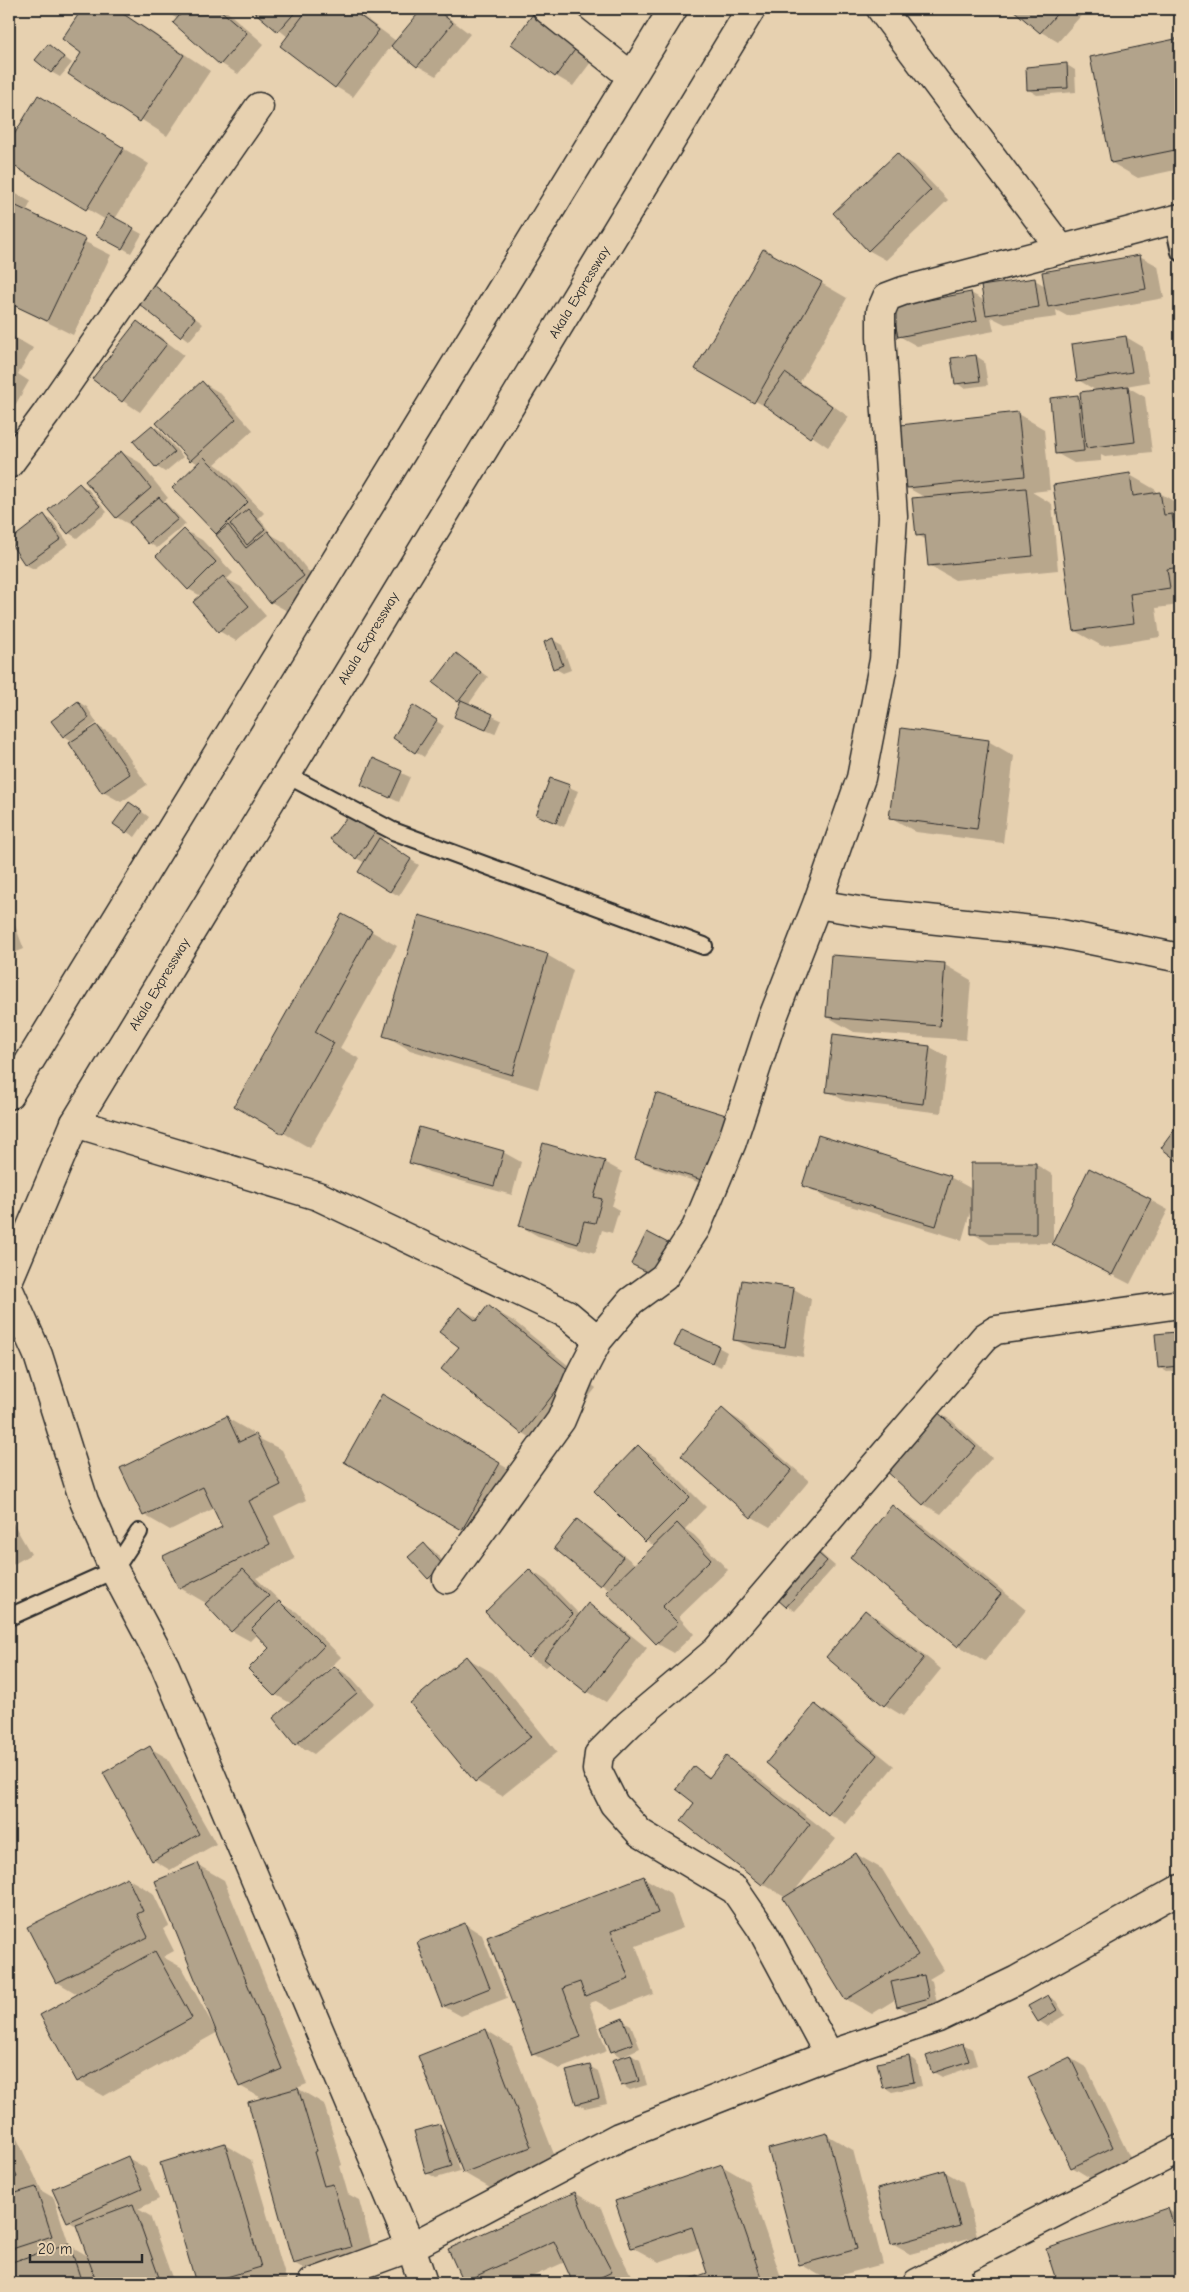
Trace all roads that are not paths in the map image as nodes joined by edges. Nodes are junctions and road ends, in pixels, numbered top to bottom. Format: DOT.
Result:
graph roads {
  1 [pos="547,9"];
  2 [pos="673,9"];
  3 [pos="751,9"];
  4 [pos="881,9"];
  5 [pos="631,76"];
  6 [pos="259,107"];
  7 [pos="1176,219"];
  8 [pos="1060,249"];
  9 [pos="1180,252"];
  10 [pos="9,464"];
  11 [pos="286,774"];
  12 [pos="817,904"];
  13 [pos="704,946"];
  14 [pos="1180,958"];
  15 [pos="9,1095"];
  16 [pos="75,1123"];
  17 [pos="9,1279"];
  18 [pos="9,1290"];
  19 [pos="1180,1304"];
  20 [pos="598,1340"];
  21 [pos="139,1532"];
  22 [pos="114,1570"];
  23 [pos="448,1579"];
  24 [pos="9,1617"];
  25 [pos="1180,1889"];
  26 [pos="829,2054"];
  27 [pos="1180,2149"];
  28 [pos="411,2247"];
  29 [pos="963,2273"];
  30 [pos="312,2283"];
  31 [pos="423,2283"];
  32 [pos="917,2283"];
  1 -- 5 [label="street"];
  2 -- 5 [label="street"];
  3 -- 11 [label="street, Akala Expressway"];
  4 -- 8 [label="street"];
  5 -- 15 [label="street"];
  6 -- 10 [label="street"];
  7 -- 8 [label="street"];
  7 -- 9 [label="lane"];
  8 -- 12 [label="street"];
  11 -- 13 [label="lane"];
  11 -- 16 [label="street, Akala Expressway"];
  12 -- 14 [label="street"];
  12 -- 20 [label="street"];
  16 -- 17 [label="street, Akala Expressway"];
  16 -- 20 [label="street"];
  18 -- 22 [label="street"];
  19 -- 26 [label="street"];
  20 -- 23 [label="street"];
  21 -- 22 [label="lane"];
  22 -- 24 [label="lane"];
  22 -- 28 [label="street"];
  25 -- 26 [label="street"];
  26 -- 28 [label="street"];
  27 -- 29 [label="street"];
  28 -- 30 [label="street"];
  28 -- 31 [label="street"];
  29 -- 32 [label="street"];
}
